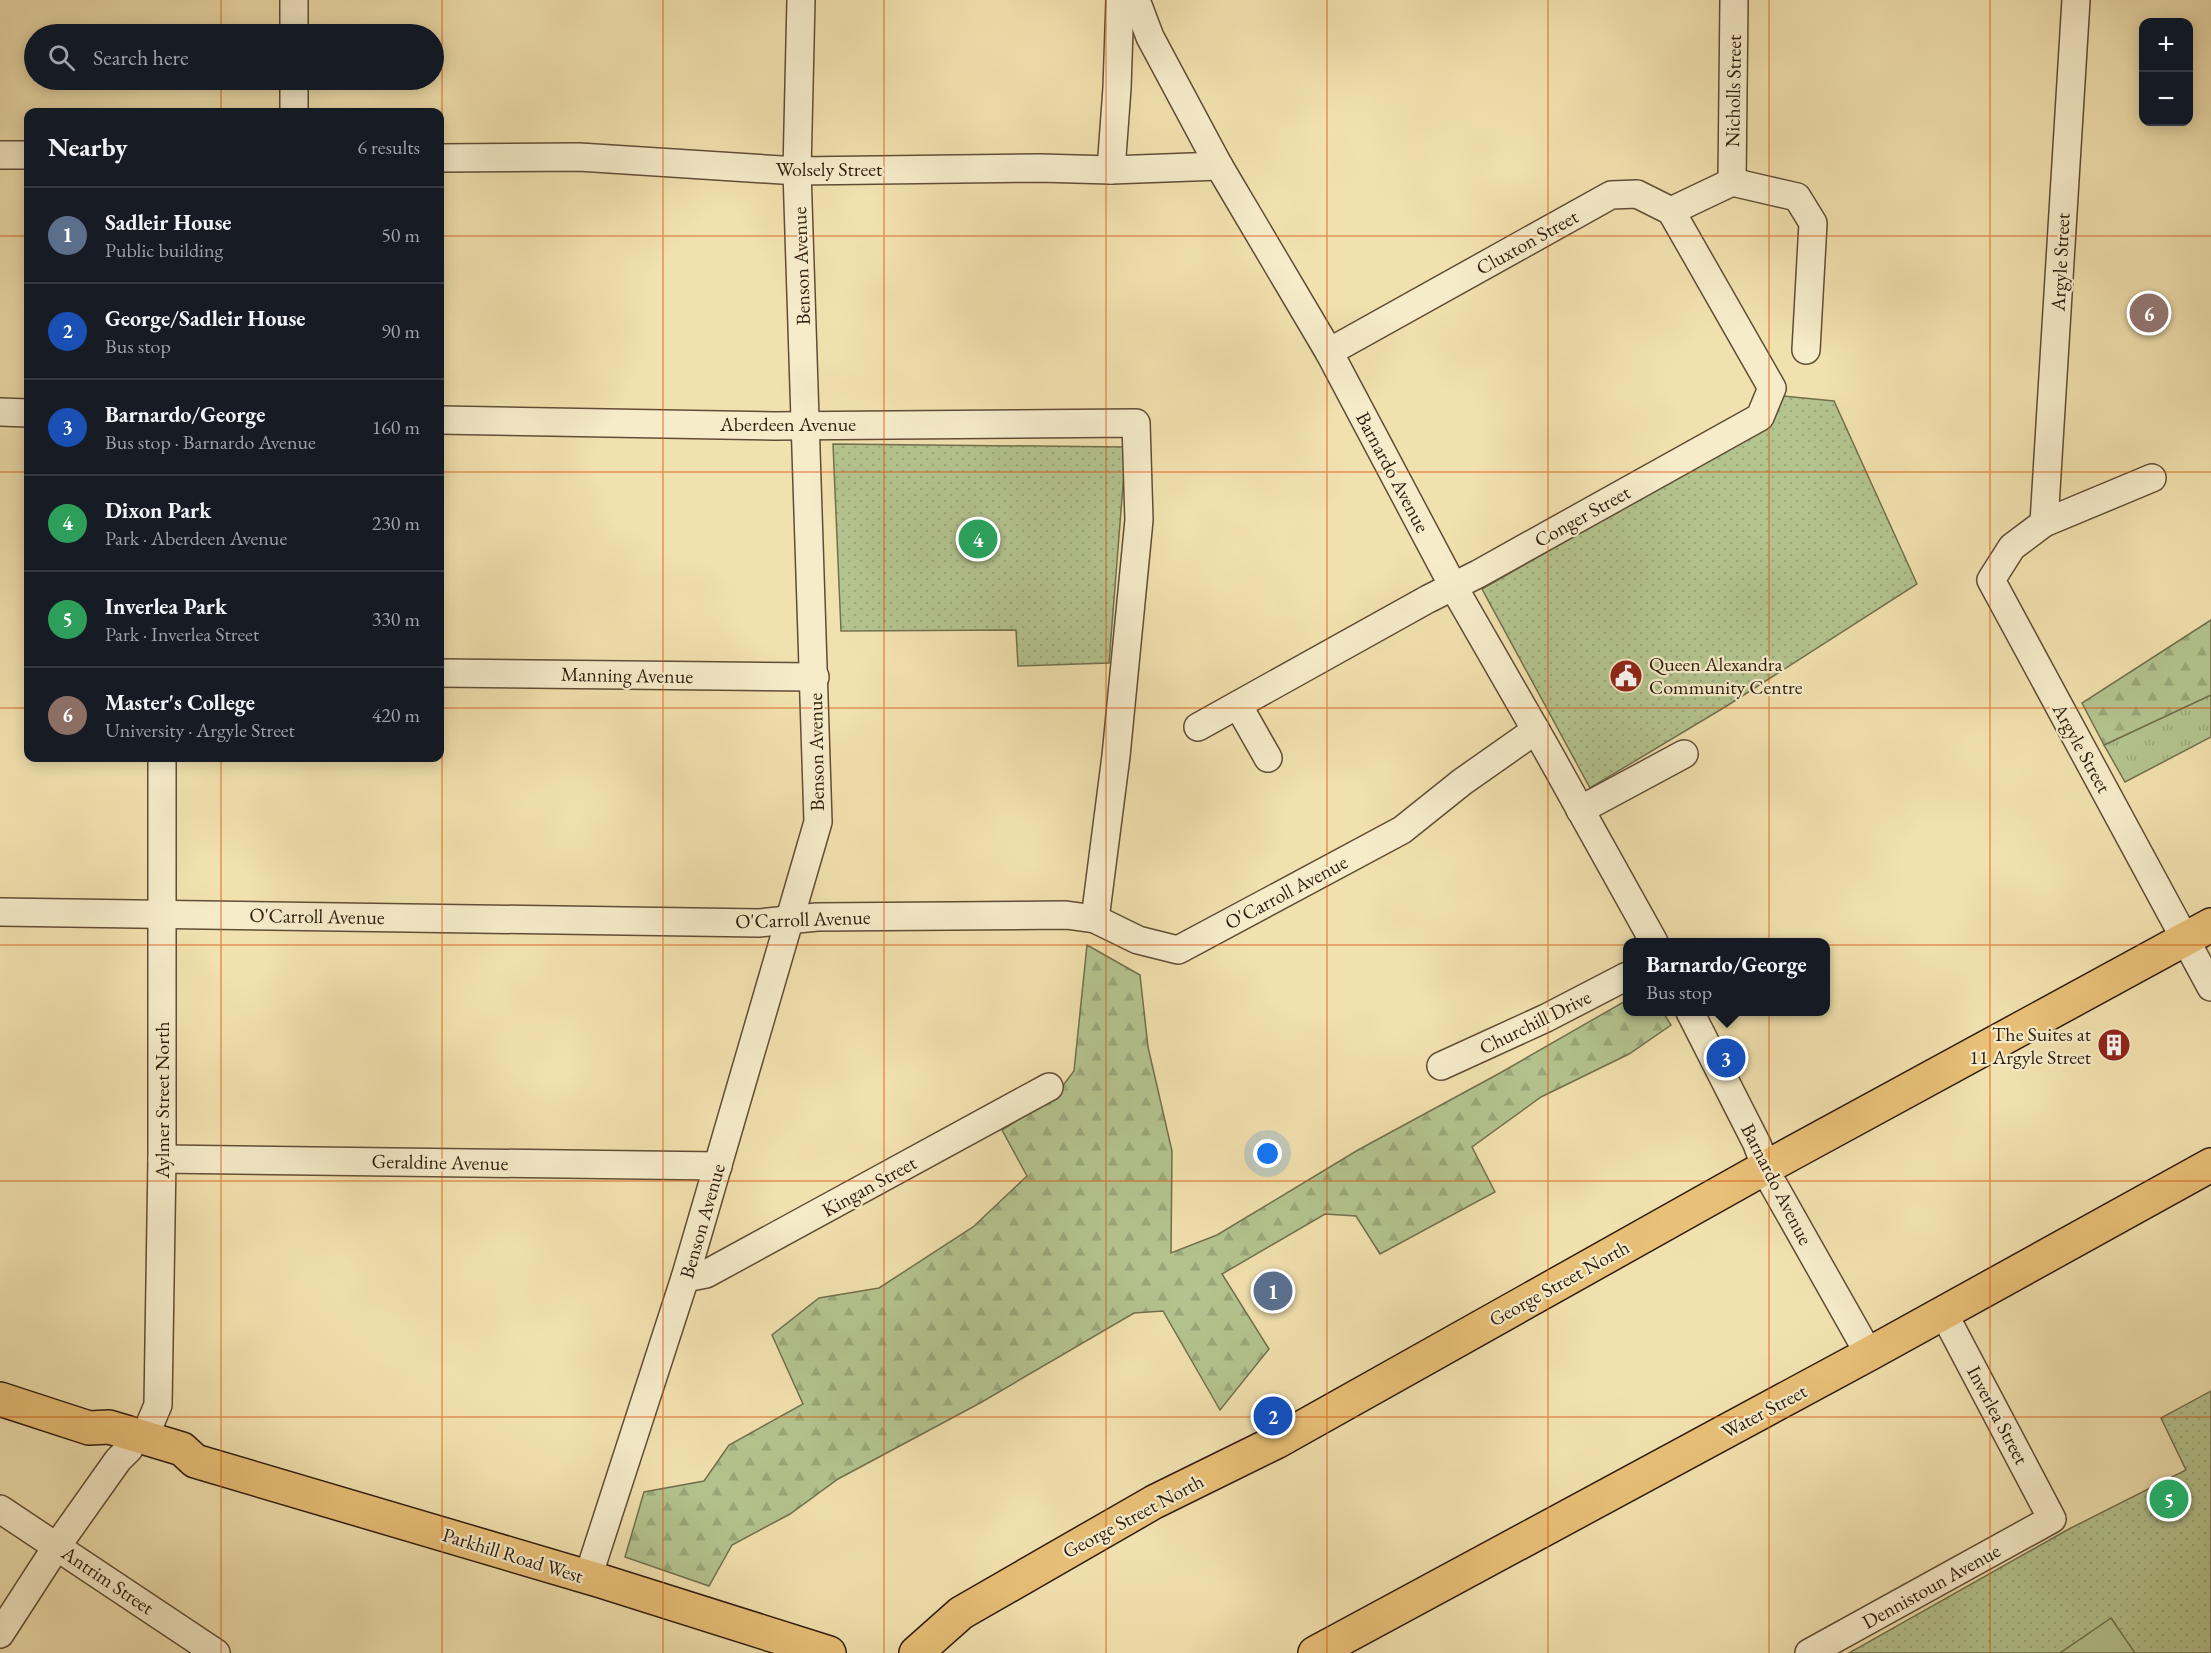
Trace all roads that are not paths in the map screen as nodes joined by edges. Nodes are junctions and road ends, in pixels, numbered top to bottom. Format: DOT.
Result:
graph roads {
  1 [pos="294,0"];
  2 [pos="801,0"];
  3 [pos="1120,0"];
  4 [pos="1136,0"];
  5 [pos="1734,0"];
  6 [pos="2076,0"];
  7 [pos="294,24"];
  8 [pos="294,90"];
  9 [pos="294,108"];
  10 [pos="0,155"];
  11 [pos="24,155"];
  12 [pos="444,158"];
  13 [pos="1219,166"];
  14 [pos="1111,170"];
  15 [pos="797,171"];
  16 [pos="1732,182"];
  17 [pos="1671,211"];
  18 [pos="1806,350"];
  19 [pos="1329,352"];
  20 [pos="0,412"];
  21 [pos="24,413"];
  22 [pos="444,420"];
  23 [pos="806,425"];
  24 [pos="2152,478"];
  25 [pos="2044,523"];
  26 [pos="1453,586"];
  27 [pos="444,673"];
  28 [pos="815,677"];
  29 [pos="1238,705"];
  30 [pos="1198,727"];
  31 [pos="1536,730"];
  32 [pos="1684,754"];
  33 [pos="1268,758"];
  34 [pos="162,762"];
  35 [pos="1580,810"];
  36 [pos="0,912"];
  37 [pos="162,914"];
  38 [pos="1095,919"];
  39 [pos="789,921"];
  40 [pos="2199,932"];
  41 [pos="1652,938"];
  42 [pos="1623,978"];
  43 [pos="2211,987"];
  44 [pos="1693,1016"];
  45 [pos="1441,1066"];
  46 [pos="1049,1087"];
  47 [pos="162,1159"];
  48 [pos="718,1166"];
  49 [pos="2211,1166"];
  50 [pos="1766,1168"];
  51 [pos="685,1278"];
  52 [pos="1943,1312"];
  53 [pos="1869,1354"];
  54 [pos="0,1399"];
  55 [pos="135,1443"];
  56 [pos="0,1509"];
  57 [pos="2052,1519"];
  58 [pos="57,1546"];
  59 [pos="588,1577"];
  60 [pos="0,1634"];
  61 [pos="216,1653"];
  62 [pos="829,1653"];
  63 [pos="916,1653"];
  64 [pos="1315,1653"];
  65 [pos="1809,1653"];
  1 -- 7 [label="street"];
  2 -- 15 [label="street, Benson Avenue"];
  3 -- 14 [label="street"];
  4 -- 13 [label="street, Barnardo Avenue"];
  5 -- 16 [label="street, Nicholls Street"];
  6 -- 25 [label="street, Argyle Street"];
  8 -- 9 [label="street"];
  10 -- 11 [label="street"];
  12 -- 15 [label="street, Wolsely Street"];
  13 -- 14 [label="street, Wolsely Street"];
  13 -- 19 [label="street, Barnardo Avenue"];
  14 -- 15 [label="street, Wolsely Street"];
  15 -- 23 [label="street, Benson Avenue"];
  16 -- 17 [label="street"];
  16 -- 18 [label="street"];
  17 -- 19 [label="street, Cluxton Street"];
  17 -- 26 [label="street, Conger Street"];
  19 -- 26 [label="street, Barnardo Avenue"];
  20 -- 21 [label="street"];
  22 -- 23 [label="street, Aberdeen Avenue"];
  23 -- 28 [label="street, Benson Avenue"];
  23 -- 38 [label="street, Aberdeen Avenue"];
  24 -- 25 [label="street, Argyle Street"];
  25 -- 40 [label="street, Argyle Street"];
  26 -- 29 [label="street, Conger Street"];
  26 -- 31 [label="street, Barnardo Avenue"];
  27 -- 28 [label="street, Manning Avenue"];
  28 -- 39 [label="street, Benson Avenue"];
  29 -- 30 [label="street, Conger Street"];
  29 -- 33 [label="street"];
  31 -- 35 [label="street, Barnardo Avenue"];
  31 -- 38 [label="street, O'Carroll Avenue"];
  32 -- 35 [label="street"];
  34 -- 37 [label="street, Aylmer Street North"];
  35 -- 41 [label="street, Barnardo Avenue"];
  36 -- 37 [label="street, O'Carroll Avenue"];
  37 -- 39 [label="street, O'Carroll Avenue"];
  37 -- 47 [label="street, Aylmer Street North"];
  38 -- 39 [label="street, O'Carroll Avenue"];
  39 -- 48 [label="street, Benson Avenue"];
  40 -- 43 [label="street, Argyle Street"];
  40 -- 50 [label="main road, George Street North"];
  42 -- 45 [label="street, Churchill Drive"];
  44 -- 50 [label="street, Barnardo Avenue"];
  46 -- 51 [label="street, Kingan Street"];
  47 -- 48 [label="street, Geraldine Avenue"];
  47 -- 55 [label="street, Aylmer Street North"];
  48 -- 51 [label="street, Benson Avenue"];
  49 -- 52 [label="main road, Water Street"];
  50 -- 53 [label="street, Barnardo Avenue"];
  50 -- 63 [label="main road, George Street North"];
  51 -- 59 [label="street, Benson Avenue"];
  52 -- 53 [label="main road, Water Street"];
  52 -- 57 [label="street, Inverlea Street"];
  53 -- 64 [label="main road, Water Street"];
  54 -- 55 [label="main road, Parkhill Road West"];
  55 -- 58 [label="street, Aylmer Street North"];
  55 -- 59 [label="main road, Parkhill Road West"];
  56 -- 58 [label="street, Antrim Street"];
  57 -- 65 [label="street, Dennistoun Avenue"];
  58 -- 60 [label="street, Aylmer Street North"];
  58 -- 61 [label="street, Antrim Street"];
  59 -- 62 [label="main road, Parkhill Road West"];
}
